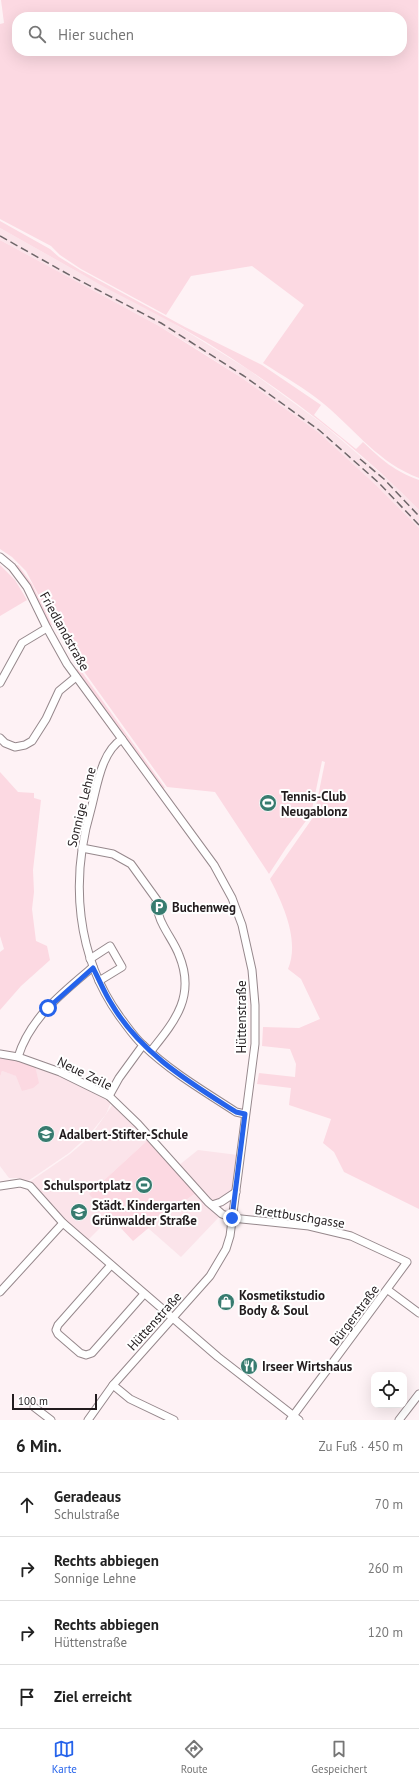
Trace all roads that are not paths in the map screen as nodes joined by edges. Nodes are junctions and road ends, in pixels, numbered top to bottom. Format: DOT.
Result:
graph roads {
  1 [pos="0,557"];
  2 [pos="47,628"];
  3 [pos="76,677"];
  4 [pos="0,683"];
  5 [pos="0,738"];
  6 [pos="122,739"];
  7 [pos="82,848"];
  8 [pos="90,960"];
  9 [pos="93,968"];
  10 [pos="100,981"];
  11 [pos="143,1045"];
  12 [pos="151,1051"];
  13 [pos="0,1054"];
  14 [pos="18,1057"];
  15 [pos="109,1096"];
  16 [pos="245,1114"];
  17 [pos="0,1186"];
  18 [pos="236,1192"];
  19 [pos="212,1205"];
  20 [pos="232,1218"];
  21 [pos="63,1223"];
  22 [pos="407,1262"];
  23 [pos="111,1265"];
  24 [pos="388,1290"];
  25 [pos="0,1292"];
  26 [pos="144,1294"];
  27 [pos="419,1313"];
  28 [pos="172,1318"];
  29 [pos="113,1385"];
  30 [pos="419,1394"];
  31 [pos="34,1406"];
  32 [pos="294,1419"];
  33 [pos="51,1420"];
  34 [pos="88,1420"];
  35 [pos="174,1420"];
  36 [pos="399,1420"];
  1 -- 2 [label="street, Friedlandstraße"];
  2 -- 3 [label="street, Friedlandstraße"];
  2 -- 4 [label="street"];
  3 -- 5 [label="street"];
  3 -- 6 [label="street, Friedlandstraße"];
  6 -- 7 [label="street, Sonnige Lehne"];
  6 -- 16 [label="street, Hüttenstraße"];
  7 -- 8 [label="street, Sonnige Lehne"];
  7 -- 12 [label="street"];
  8 -- 9 [label="street, Sonnige Lehne"];
  8 -- 10 [label="street"];
  9 -- 10 [label="street, Sonnige Lehne"];
  9 -- 14 [label="street"];
  10 -- 11 [label="street, Sonnige Lehne"];
  11 -- 12 [label="street, Sonnige Lehne"];
  11 -- 15 [label="street"];
  12 -- 16 [label="street, Sonnige Lehne"];
  13 -- 14 [label="street, Neue Zeile"];
  14 -- 15 [label="street, Neue Zeile"];
  15 -- 19 [label="street, Neue Zeile"];
  16 -- 18 [label="street, Hüttenstraße"];
  17 -- 21 [label="street"];
  18 -- 19 [label="street"];
  18 -- 20 [label="street, Hüttenstraße"];
  19 -- 20 [label="street, Neue Zeile"];
  20 -- 22 [label="street, Brettbuschgasse"];
  20 -- 28 [label="street, Hüttenstraße"];
  21 -- 23 [label="street"];
  21 -- 25 [label="street"];
  22 -- 24 [label="street, Bürgerstraße"];
  23 -- 26 [label="street"];
  23 -- 26 [label="street"];
  24 -- 27 [label="street"];
  24 -- 32 [label="street, Bürgerstraße"];
  26 -- 28 [label="street"];
  28 -- 29 [label="street, Hüttenstraße"];
  28 -- 32 [label="street"];
  29 -- 34 [label="street, Hüttenstraße"];
  29 -- 35 [label="street"];
  30 -- 36 [label="street"];
  31 -- 33 [label="street"];
}
